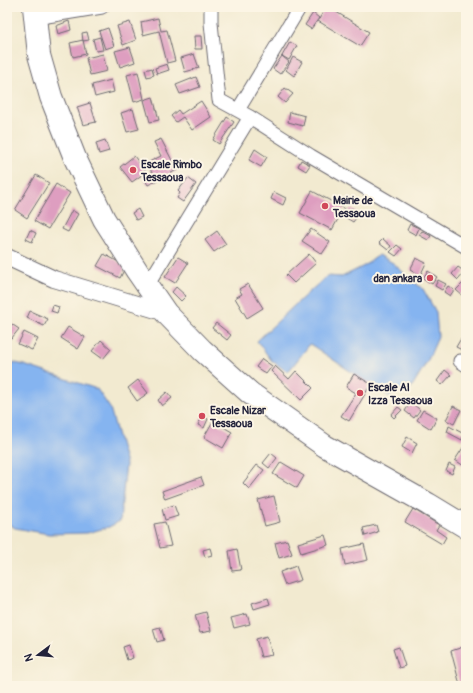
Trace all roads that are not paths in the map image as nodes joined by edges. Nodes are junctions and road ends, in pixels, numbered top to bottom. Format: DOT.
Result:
graph roads {
  1 [pos="102,7"];
  2 [pos="211,7"];
  3 [pos="300,7"];
  4 [pos="35,13"];
  5 [pos="238,110"];
  6 [pos="250,117"];
  7 [pos="466,247"];
  8 [pos="7,256"];
  9 [pos="147,286"];
  10 [pos="166,313"];
  11 [pos="466,527"];
  1 -- 4 [label="street"];
  2 -- 5 [label="street"];
  3 -- 5 [label="street"];
  4 -- 9 [label="highway"];
  5 -- 6 [label="street"];
  6 -- 7 [label="street"];
  6 -- 9 [label="street"];
  8 -- 10 [label="street"];
  9 -- 10 [label="highway"];
  10 -- 11 [label="highway"];
}
